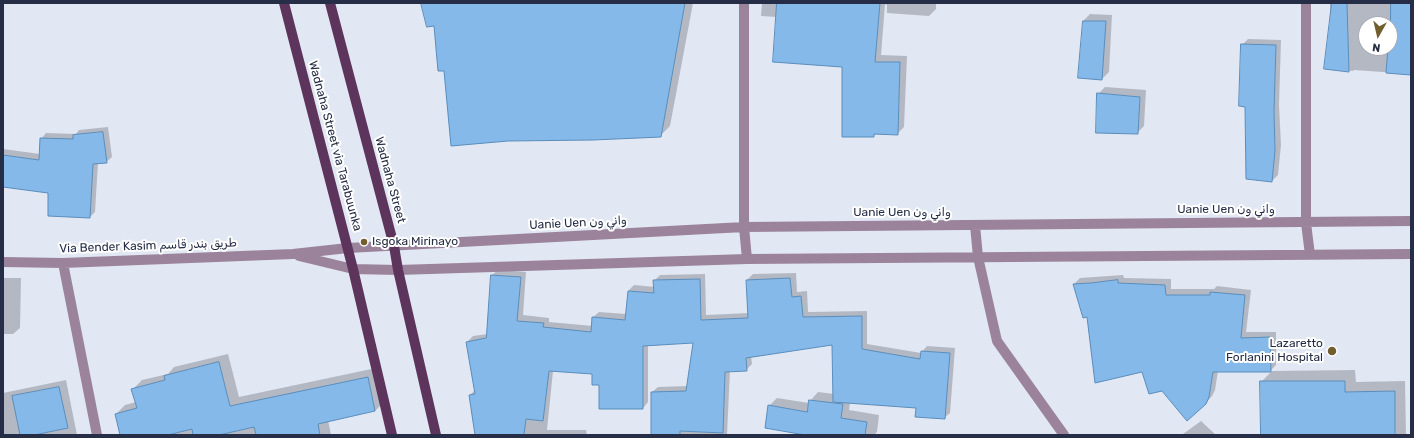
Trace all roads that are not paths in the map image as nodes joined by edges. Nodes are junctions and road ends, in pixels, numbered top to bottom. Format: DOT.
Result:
graph roads {
  1 [pos="284,3"];
  2 [pos="330,3"];
  3 [pos="744,3"];
  4 [pos="1306,3"];
  5 [pos="1411,221"];
  6 [pos="1306,223"];
  7 [pos="975,225"];
  8 [pos="744,227"];
  9 [pos="394,246"];
  10 [pos="348,248"];
  11 [pos="293,254"];
  12 [pos="1411,254"];
  13 [pos="1310,255"];
  14 [pos="978,257"];
  15 [pos="747,259"];
  16 [pos="3,262"];
  17 [pos="63,263"];
  18 [pos="353,269"];
  19 [pos="398,270"];
  20 [pos="97,435"];
  21 [pos="392,435"];
  22 [pos="436,435"];
  23 [pos="1064,435"];
  1 -- 10 [label="main road, Wadnaha Street via Tarabuunka"];
  2 -- 9 [label="main road, Wadnaha Street"];
  3 -- 8 [label="street"];
  4 -- 6 [label="street"];
  5 -- 6 [label="street, Uanie Uen واني ون"];
  6 -- 7 [label="street, Uanie Uen واني ون"];
  6 -- 13 [label="street"];
  7 -- 8 [label="street, Uanie Uen واني ون"];
  7 -- 14 [label="street"];
  8 -- 9 [label="street, Uanie Uen واني ون"];
  8 -- 15 [label="street"];
  9 -- 10 [label="street, Via Bender Kasim طريق بندر قاسم"];
  9 -- 19 [label="main road, Wadnaha Street"];
  10 -- 11 [label="street, Via Bender Kasim طريق بندر قاسم"];
  10 -- 18 [label="main road, Wadnaha Street via Tarabuunka"];
  11 -- 17 [label="street, Via Bender Kasim طريق بندر قاسم"];
  11 -- 18 [label="street, Via Bender Kasim طريق بندر قاسم"];
  12 -- 13 [label="street"];
  13 -- 14 [label="street"];
  14 -- 15 [label="street"];
  14 -- 23 [label="street"];
  15 -- 19 [label="street"];
  16 -- 17 [label="street, Via Bender Kasim طريق بندر قاسم"];
  17 -- 20 [label="street"];
  18 -- 19 [label="street, Via Bender Kasim طريق بندر قاسم"];
  18 -- 21 [label="main road, Wadnaha Street via Tarabuunka"];
  19 -- 22 [label="main road, Wadnaha Street"];
}
